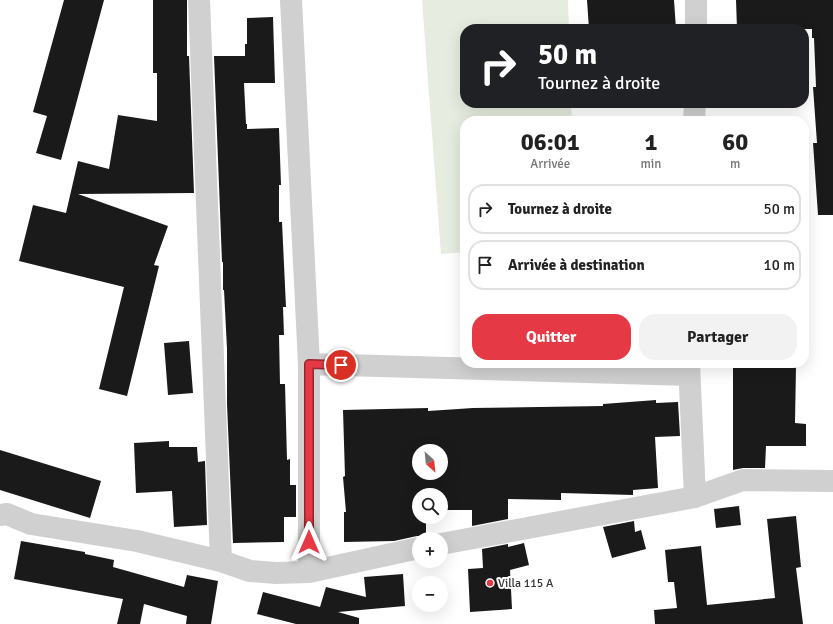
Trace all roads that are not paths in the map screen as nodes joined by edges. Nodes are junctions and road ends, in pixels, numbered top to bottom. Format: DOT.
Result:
graph roads {
  1 [pos="199,0"];
  2 [pos="291,0"];
  3 [pos="696,0"];
  4 [pos="696,24"];
  5 [pos="309,364"];
  6 [pos="460,366"];
  7 [pos="613,368"];
  8 [pos="689,369"];
  9 [pos="833,481"];
  10 [pos="695,497"];
  11 [pos="0,515"];
  12 [pos="448,543"];
  13 [pos="412,550"];
  14 [pos="221,561"];
  15 [pos="310,572"];
  1 -- 14 [label="street"];
  2 -- 5 [label="street"];
  3 -- 4 [label="street"];
  5 -- 6 [label="street"];
  5 -- 15 [label="street"];
  7 -- 8 [label="street"];
  8 -- 10 [label="street"];
  9 -- 10 [label="street"];
  10 -- 12 [label="street"];
  11 -- 14 [label="street"];
  13 -- 15 [label="street"];
  14 -- 15 [label="street"];
}
